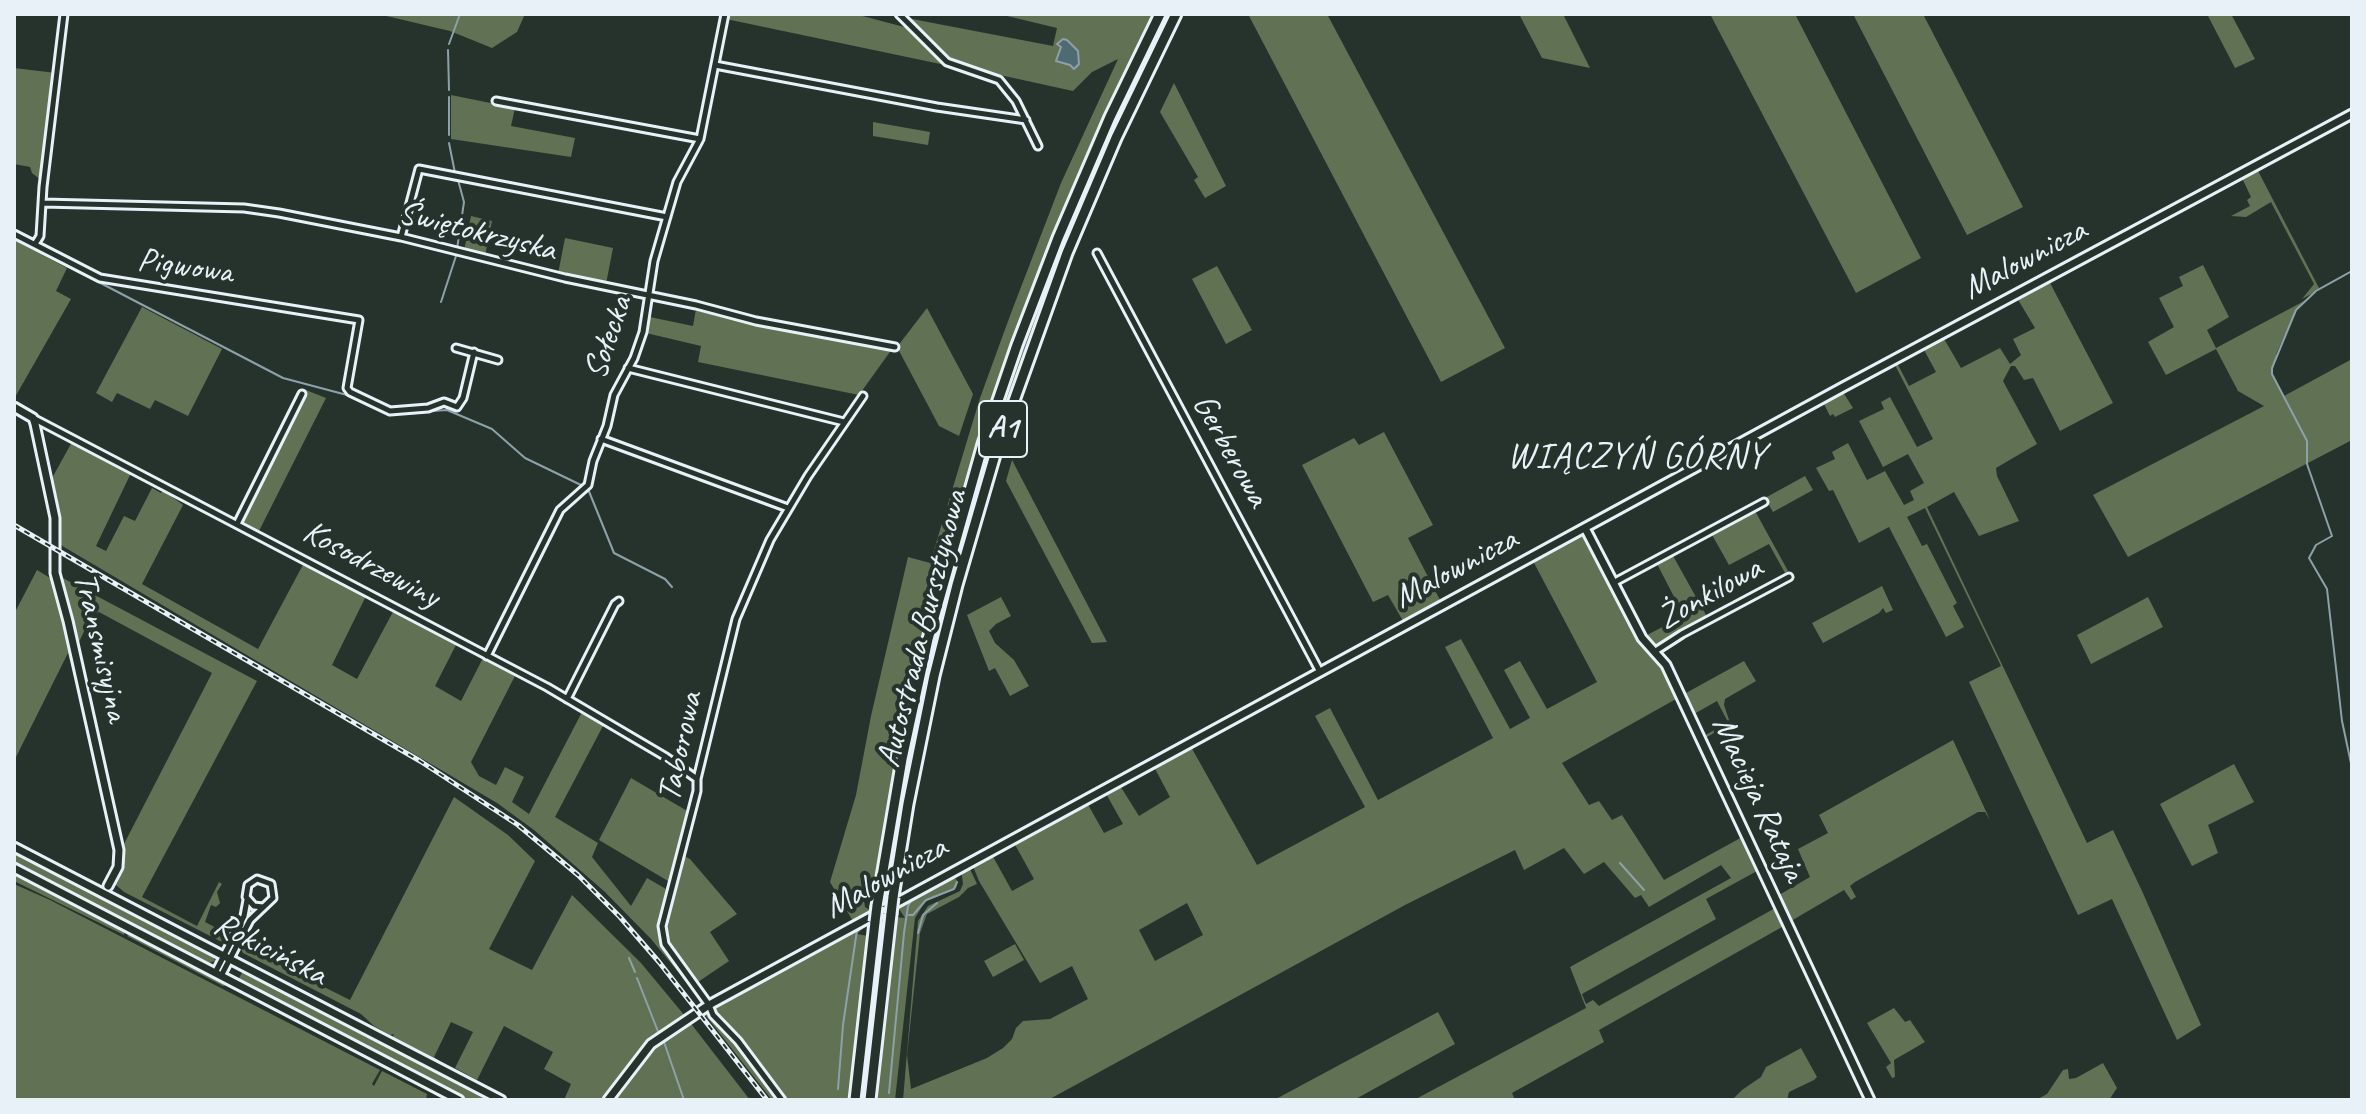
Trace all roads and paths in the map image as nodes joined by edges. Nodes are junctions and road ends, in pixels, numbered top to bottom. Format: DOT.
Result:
graph roads {
  1 [pos="64,14"];
  2 [pos="725,14"];
  3 [pos="899,14"];
  4 [pos="1160,14"];
  5 [pos="1176,14"];
  6 [pos="715,65"];
  7 [pos="496,101"];
  8 [pos="2352,114"];
  9 [pos="1026,120"];
  10 [pos="700,139"];
  11 [pos="1038,146"];
  12 [pos="43,203"];
  13 [pos="667,217"];
  14 [pos="14,234"];
  15 [pos="401,237"];
  16 [pos="35,244"];
  17 [pos="1097,253"];
  18 [pos="649,295"];
  19 [pos="895,347"];
  20 [pos="456,348"];
  21 [pos="474,352"];
  22 [pos="498,360"];
  23 [pos="628,368"];
  24 [pos="302,394"];
  25 [pos="863,396"];
  26 [pos="14,407"];
  27 [pos="33,418"];
  28 [pos="844,422"];
  29 [pos="601,439"];
  30 [pos="1764,502"];
  31 [pos="789,508"];
  32 [pos="237,524"];
  33 [pos="1585,528"];
  34 [pos="1789,577"];
  35 [pos="1613,583"];
  36 [pos="619,601"];
  37 [pos="1654,652"];
  38 [pos="487,656"];
  39 [pos="1320,672"];
  40 [pos="567,699"];
  41 [pos="697,779"];
  42 [pos="14,847"];
  43 [pos="14,868"];
  44 [pos="108,886"];
  45 [pos="96,889"];
  46 [pos="111,897"];
  47 [pos="247,899"];
  48 [pos="263,907"];
  49 [pos="227,957"];
  50 [pos="218,974"];
  51 [pos="709,1005"];
  52 [pos="459,1100"];
  53 [pos="501,1100"];
  54 [pos="608,1100"];
  55 [pos="782,1100"];
  56 [pos="855,1100"];
  57 [pos="870,1100"];
  58 [pos="1870,1100"];
  1 -- 12 [label="street"];
  2 -- 6 [label="street, Sołecka"];
  3 -- 9 [label="street"];
  4 -- 56 [label="highway, Autostrada Bursztynowa / A1, bridge"];
  5 -- 57 [label="highway, Autostrada Bursztynowa / A1, bridge"];
  6 -- 9 [label="street"];
  6 -- 10 [label="street, Sołecka"];
  7 -- 10 [label="street"];
  8 -- 33 [label="street, Malownicza"];
  9 -- 11 [label="street"];
  10 -- 13 [label="street, Sołecka"];
  12 -- 15 [label="street, Świętokrzyska"];
  12 -- 16 [label="street"];
  13 -- 15 [label="street"];
  13 -- 18 [label="street, Sołecka"];
  14 -- 16 [label="street, Pigwowa"];
  15 -- 18 [label="street, Świętokrzyska"];
  16 -- 21 [label="street, Pigwowa"];
  17 -- 39 [label="street, Gerberowa"];
  18 -- 19 [label="street, Świętokrzyska"];
  18 -- 23 [label="street, Sołecka"];
  20 -- 21 [label="street"];
  21 -- 22 [label="street"];
  23 -- 28 [label="street"];
  23 -- 29 [label="street, Sołecka"];
  24 -- 32 [label="street"];
  25 -- 28 [label="street, Taborowa"];
  26 -- 27 [label="street, Kosodrzewiny"];
  27 -- 32 [label="street, Kosodrzewiny"];
  27 -- 44 [label="street, Transmisyjna"];
  28 -- 31 [label="street, Taborowa"];
  29 -- 31 [label="street"];
  29 -- 38 [label="street, Sołecka"];
  30 -- 35 [label="street"];
  31 -- 41 [label="street, Taborowa"];
  32 -- 38 [label="street, Kosodrzewiny"];
  33 -- 35 [label="street, Macieja Rataja"];
  33 -- 39 [label="street, Malownicza"];
  34 -- 37 [label="street, Żonkilowa"];
  35 -- 37 [label="street, Macieja Rataja"];
  36 -- 40 [label="street"];
  37 -- 58 [label="street, Macieja Rataja"];
  38 -- 40 [label="street, Kosodrzewiny"];
  39 -- 51 [label="street, Malownicza"];
  40 -- 41 [label="street, Kosodrzewiny"];
  41 -- 51 [label="street, Taborowa"];
  42 -- 45 [label="street, Rokicińska"];
  43 -- 50 [label="street, Rokicińska"];
  44 -- 45 [label="street"];
  44 -- 46 [label="street"];
  45 -- 46 [label="street, Rokicińska"];
  46 -- 49 [label="street, Rokicińska"];
  47 -- 48 [label="street"];
  47 -- 48 [label="street"];
  47 -- 49 [label="street"];
  48 -- 49 [label="street"];
  49 -- 50 [label="street"];
  49 -- 53 [label="street, Rokicińska"];
  50 -- 52 [label="street, Rokicińska"];
  51 -- 54 [label="street, Malownicza"];
  51 -- 55 [label="street, Taborowa"];
}
